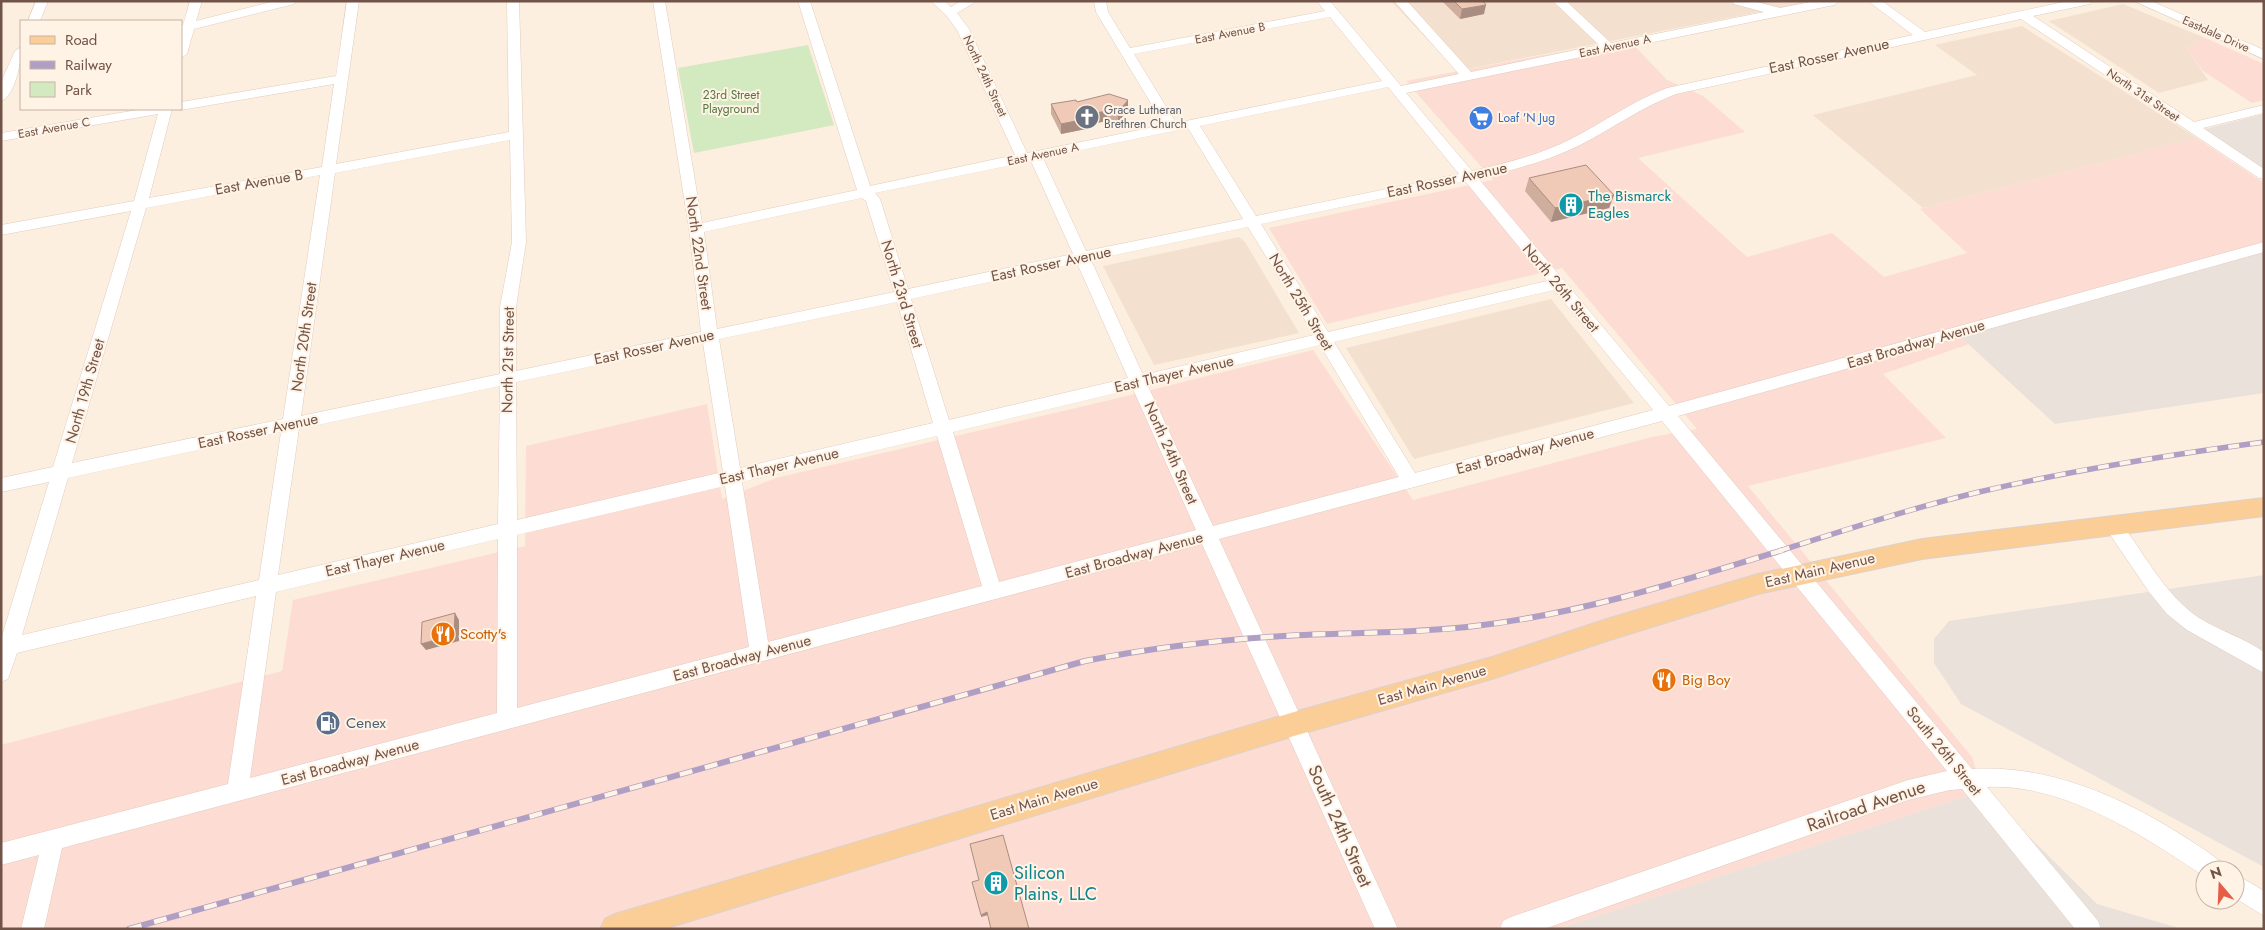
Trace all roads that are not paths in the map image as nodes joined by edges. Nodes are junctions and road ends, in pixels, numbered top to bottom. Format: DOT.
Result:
graph roads {
  1 [pos="42,1"];
  2 [pos="196,1"];
  3 [pos="290,1"];
  4 [pos="353,1"];
  5 [pos="512,1"];
  6 [pos="659,1"];
  7 [pos="804,1"];
  8 [pos="937,1"];
  9 [pos="971,1"];
  10 [pos="1100,1"];
  11 [pos="1323,1"];
  12 [pos="1400,1"];
  13 [pos="1559,1"];
  14 [pos="1738,1"];
  15 [pos="1834,1"];
  16 [pos="1874,1"];
  17 [pos="2086,1"];
  18 [pos="2140,1"];
  19 [pos="950,12"];
  20 [pos="1779,12"];
  21 [pos="1332,13"];
  22 [pos="2023,15"];
  23 [pos="34,20"];
  24 [pos="185,28"];
  25 [pos="1922,36"];
  26 [pos="1608,47"];
  27 [pos="182,48"];
  28 [pos="1127,52"];
  29 [pos="20,53"];
  30 [pos="20,55"];
  31 [pos="2264,55"];
  32 [pos="5,56"];
  33 [pos="1468,76"];
  34 [pos="342,79"];
  35 [pos="1393,87"];
  36 [pos="1,97"];
  37 [pos="182,106"];
  38 [pos="2264,109"];
  39 [pos="159,110"];
  40 [pos="165,110"];
  41 [pos="1192,123"];
  42 [pos="1172,127"];
  43 [pos="2192,127"];
  44 [pos="516,135"];
  45 [pos="1,137"];
  46 [pos="1029,157"];
  47 [pos="329,170"];
  48 [pos="2264,175"];
  49 [pos="1468,176"];
  50 [pos="865,192"];
  51 [pos="140,204"];
  52 [pos="1251,222"];
  53 [pos="696,228"];
  54 [pos="1,230"];
  55 [pos="2264,248"];
  56 [pos="1082,257"];
  57 [pos="1557,284"];
  58 [pos="902,295"];
  59 [pos="710,336"];
  60 [pos="1323,338"];
  61 [pos="507,378"];
  62 [pos="1139,382"];
  63 [pos="1666,414"];
  64 [pos="291,424"];
  65 [pos="943,428"];
  66 [pos="61,472"];
  67 [pos="733,476"];
  68 [pos="1410,481"];
  69 [pos="1,485"];
  70 [pos="2264,507"];
  71 [pos="2113,525"];
  72 [pos="508,529"];
  73 [pos="1208,535"];
  74 [pos="1799,574"];
  75 [pos="267,586"];
  76 [pos="993,592"];
  77 [pos="5,648"];
  78 [pos="760,654"];
  79 [pos="2264,664"];
  80 [pos="1,673"];
  81 [pos="507,720"];
  82 [pos="1294,724"];
  83 [pos="1965,777"];
  84 [pos="237,792"];
  85 [pos="53,841"];
  86 [pos="1,854"];
  87 [pos="2199,860"];
  88 [pos="2245,892"];
  89 [pos="2264,905"];
  90 [pos="32,929"];
  91 [pos="615,929"];
  92 [pos="1387,929"];
  93 [pos="1511,929"];
  94 [pos="2090,929"];
  1 -- 23 [label="street"];
  2 -- 24 [label="street"];
  3 -- 24 [label="street"];
  4 -- 34 [label="street, North 20th Street"];
  5 -- 44 [label="street, North 21st Street"];
  6 -- 53 [label="street, North 22nd Street"];
  7 -- 50 [label="street, North 23rd Street"];
  8 -- 19 [label="street, North 24th Street"];
  9 -- 19 [label="street"];
  10 -- 28 [label="street"];
  11 -- 21 [label="street, North 26th Street"];
  12 -- 33 [label="street"];
  13 -- 26 [label="street"];
  14 -- 20 [label="street"];
  15 -- 20 [label="street, East Avenue A"];
  16 -- 25 [label="street"];
  17 -- 22 [label="street, East Rosser Avenue"];
  18 -- 31 [label="street, Eastdale Drive"];
  19 -- 46 [label="street, North 24th Street"];
  20 -- 26 [label="street, East Avenue A"];
  21 -- 28 [label="street, East Avenue B"];
  21 -- 35 [label="street, North 26th Street"];
  22 -- 25 [label="street, East Rosser Avenue"];
  22 -- 43 [label="street, North 31st Street"];
  24 -- 27 [label="street"];
  25 -- 49 [label="street, East Rosser Avenue"];
  26 -- 33 [label="street, East Avenue A"];
  28 -- 42 [label="street"];
  29 -- 32 [label="street"];
  30 -- 36 [label="street"];
  33 -- 35 [label="street, East Avenue A"];
  34 -- 37 [label="street"];
  34 -- 47 [label="street, North 20th Street"];
  35 -- 41 [label="street, East Avenue A"];
  35 -- 49 [label="street, North 26th Street"];
  38 -- 43 [label="street"];
  39 -- 45 [label="street, East Avenue C"];
  40 -- 51 [label="street, North 19th Street"];
  41 -- 42 [label="street, East Avenue A"];
  41 -- 52 [label="street, North 25th Street"];
  42 -- 46 [label="street, East Avenue A"];
  43 -- 48 [label="street, North 31st Street"];
  44 -- 47 [label="street, East Avenue B"];
  44 -- 61 [label="street, North 21st Street"];
  46 -- 50 [label="street, East Avenue A"];
  46 -- 56 [label="street, North 24th Street"];
  47 -- 51 [label="street, East Avenue B"];
  47 -- 64 [label="street, North 20th Street"];
  49 -- 52 [label="street, East Rosser Avenue"];
  49 -- 57 [label="street, North 26th Street"];
  50 -- 53 [label="street, East Avenue A"];
  50 -- 58 [label="street, North 23rd Street"];
  51 -- 54 [label="street, East Avenue B"];
  51 -- 66 [label="street, North 19th Street"];
  52 -- 56 [label="street, East Rosser Avenue"];
  52 -- 60 [label="street, North 25th Street"];
  53 -- 59 [label="street, North 22nd Street"];
  55 -- 63 [label="street, East Broadway Avenue"];
  56 -- 58 [label="street, East Rosser Avenue"];
  56 -- 62 [label="street, North 24th Street"];
  57 -- 60 [label="street, East Thayer Avenue"];
  57 -- 63 [label="street, North 26th Street"];
  58 -- 59 [label="street, East Rosser Avenue"];
  58 -- 65 [label="street, North 23rd Street"];
  59 -- 61 [label="street, East Rosser Avenue"];
  59 -- 67 [label="street, North 22nd Street"];
  60 -- 62 [label="street, East Thayer Avenue"];
  60 -- 68 [label="street, North 25th Street"];
  61 -- 64 [label="street, East Rosser Avenue"];
  61 -- 72 [label="street, North 21st Street"];
  62 -- 65 [label="street, East Thayer Avenue"];
  62 -- 73 [label="street, North 24th Street"];
  63 -- 68 [label="street, East Broadway Avenue"];
  63 -- 74 [label="street, North 26th Street"];
  64 -- 66 [label="street, East Rosser Avenue"];
  64 -- 75 [label="street, North 20th Street"];
  65 -- 67 [label="street, East Thayer Avenue"];
  65 -- 76 [label="street, North 23rd Street"];
  66 -- 69 [label="street, East Rosser Avenue"];
  66 -- 77 [label="street, North 19th Street"];
  67 -- 72 [label="street, East Thayer Avenue"];
  67 -- 78 [label="street, North 22nd Street"];
  68 -- 73 [label="street, East Broadway Avenue"];
  70 -- 71 [label="main road, East Main Avenue"];
  71 -- 74 [label="main road, East Main Avenue"];
  71 -- 79 [label="street"];
  72 -- 75 [label="street, East Thayer Avenue"];
  72 -- 81 [label="street, North 21st Street"];
  73 -- 76 [label="street, East Broadway Avenue"];
  73 -- 82 [label="street, North 24th Street"];
  74 -- 82 [label="main road, East Main Avenue"];
  74 -- 83 [label="street, South 26th Street"];
  75 -- 77 [label="street, East Thayer Avenue"];
  75 -- 84 [label="street, North 20th Street"];
  76 -- 78 [label="street, East Broadway Avenue"];
  77 -- 80 [label="street, North 19th Street"];
  78 -- 81 [label="street, East Broadway Avenue"];
  81 -- 84 [label="street, East Broadway Avenue"];
  82 -- 91 [label="main road, East Main Avenue"];
  82 -- 92 [label="street, South 24th Street"];
  83 -- 87 [label="street, Railroad Avenue"];
  83 -- 93 [label="street, Railroad Avenue"];
  83 -- 94 [label="street, South 26th Street"];
  84 -- 85 [label="street, East Broadway Avenue"];
  85 -- 86 [label="street, East Broadway Avenue"];
  85 -- 90 [label="street"];
  88 -- 89 [label="street"];
}
